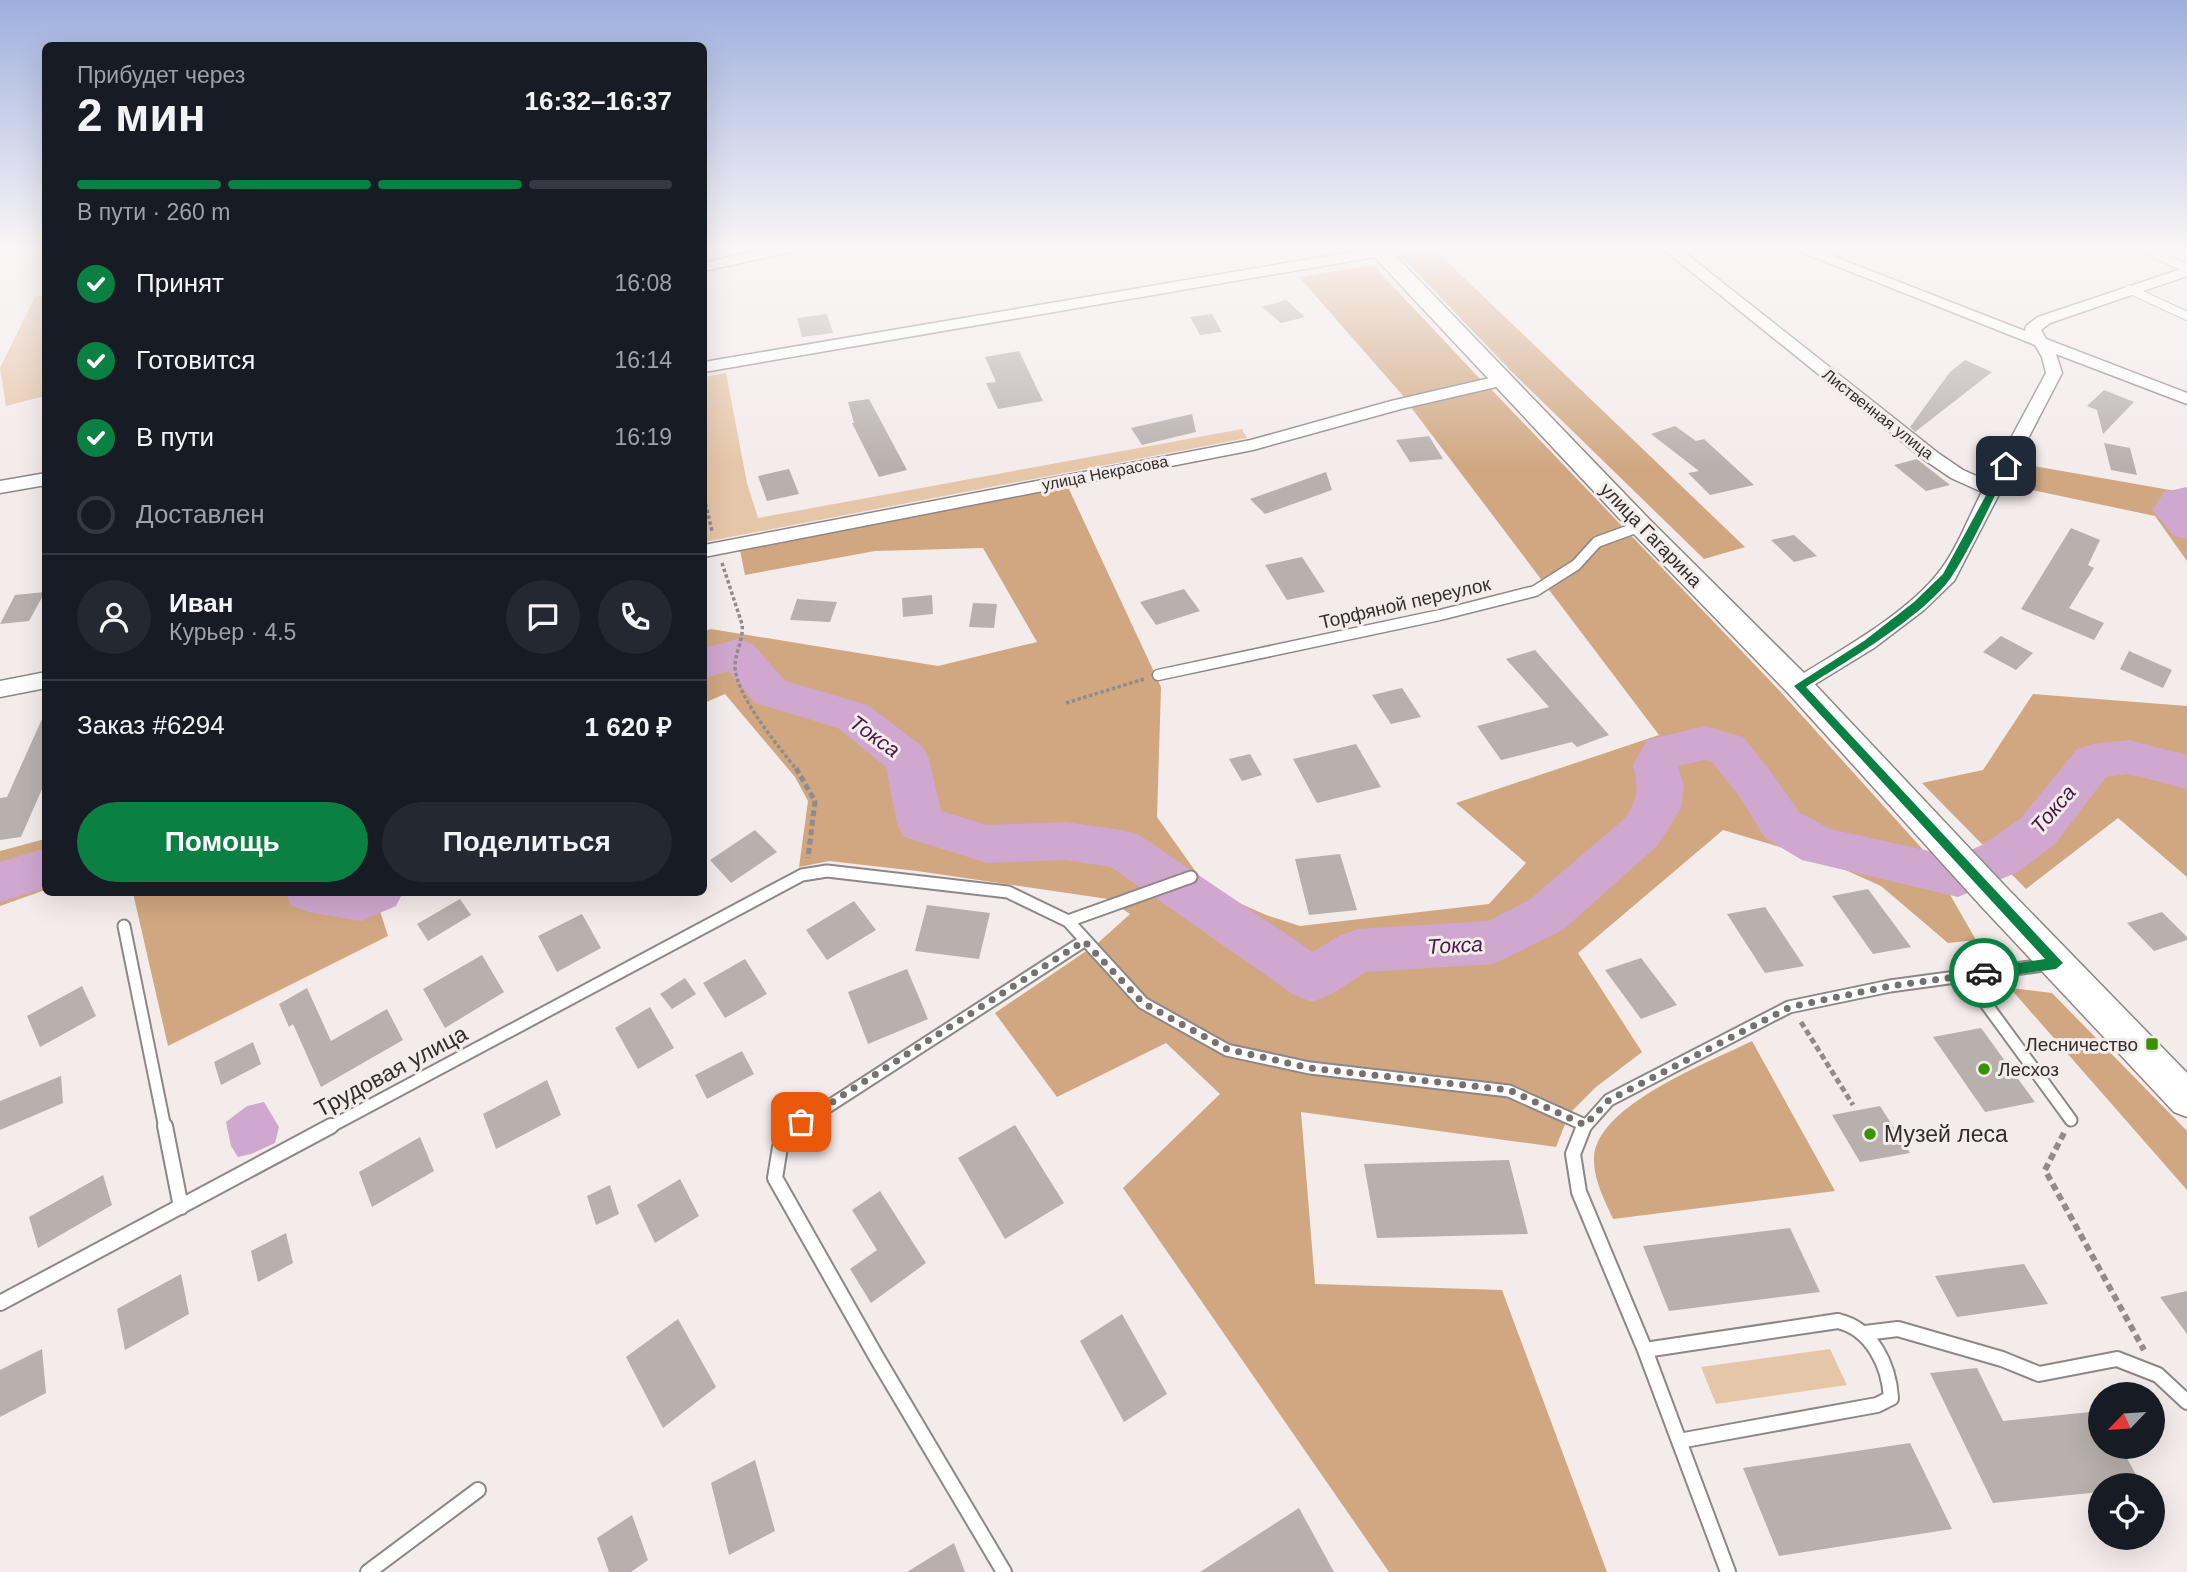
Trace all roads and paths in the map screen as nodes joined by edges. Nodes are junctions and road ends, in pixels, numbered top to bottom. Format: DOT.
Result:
graph roads {
  1 [pos="967,321"];
  2 [pos="1447,321"];
  3 [pos="1761,321"];
  4 [pos="1987,321"];
  5 [pos="2042,321"];
  6 [pos="2038,341"];
  7 [pos="707,366"];
  8 [pos="1503,380"];
  9 [pos="2187,399"];
  10 [pos="42,480"];
  11 [pos="0,487"];
  12 [pos="1994,490"];
  13 [pos="1641,526"];
  14 [pos="707,550"];
  15 [pos="743,632"];
  16 [pos="1158,675"];
  17 [pos="42,681"];
  18 [pos="1799,686"];
  19 [pos="0,689"];
  20 [pos="1066,703"];
  21 [pos="802,876"];
  22 [pos="1191,877"];
  23 [pos="1068,921"];
  24 [pos="124,926"];
  25 [pos="1084,941"];
  26 [pos="2056,963"];
  27 [pos="1965,975"];
  28 [pos="1790,1007"];
  29 [pos="2187,1099"];
  30 [pos="1853,1105"];
  31 [pos="2071,1120"];
  32 [pos="1585,1125"];
  33 [pos="181,1207"];
  34 [pos="0,1303"];
  35 [pos="1865,1333"];
  36 [pos="1645,1350"];
  37 [pos="2158,1375"];
  38 [pos="2187,1402"];
  39 [pos="1679,1441"];
  40 [pos="478,1490"];
  41 [pos="368,1572"];
  42 [pos="1004,1572"];
  43 [pos="1728,1572"];
  1 -- 7 [label="street"];
  2 -- 8 [label="main road, улица Гагарина"];
  3 -- 12 [label="street, Лиственная улица"];
  4 -- 6 [label="street"];
  5 -- 6 [label="street"];
  6 -- 9 [label="street"];
  6 -- 12 [label="street"];
  8 -- 13 [label="main road, улица Гагарина"];
  8 -- 14 [label="street, улица Некрасова"];
  10 -- 11 [label="street"];
  12 -- 18 [label="street"];
  13 -- 16 [label="lane, Торфяной переулок"];
  13 -- 18 [label="main road, улица Гагарина"];
  15 -- 21 [label="path"];
  16 -- 20 [label="path"];
  17 -- 19 [label="street"];
  18 -- 26 [label="main road, улица Гагарина"];
  21 -- 23 [label="lane"];
  21 -- 33 [label="lane, Трудовая улица"];
  22 -- 23 [label="lane"];
  23 -- 25 [label="lane"];
  24 -- 33 [label="lane"];
  25 -- 32 [label="lane"];
  25 -- 42 [label="lane"];
  26 -- 27 [label="lane"];
  26 -- 29 [label="main road, улица Гагарина"];
  27 -- 28 [label="lane"];
  27 -- 31 [label="lane"];
  28 -- 30 [label="path"];
  28 -- 32 [label="lane"];
  31 -- 37 [label="path"];
  32 -- 36 [label="lane"];
  33 -- 34 [label="lane, Трудовая улица"];
  35 -- 36 [label="lane"];
  35 -- 37 [label="lane"];
  35 -- 39 [label="lane"];
  36 -- 39 [label="lane"];
  37 -- 38 [label="lane"];
  39 -- 43 [label="lane"];
  40 -- 41 [label="lane"];
}
